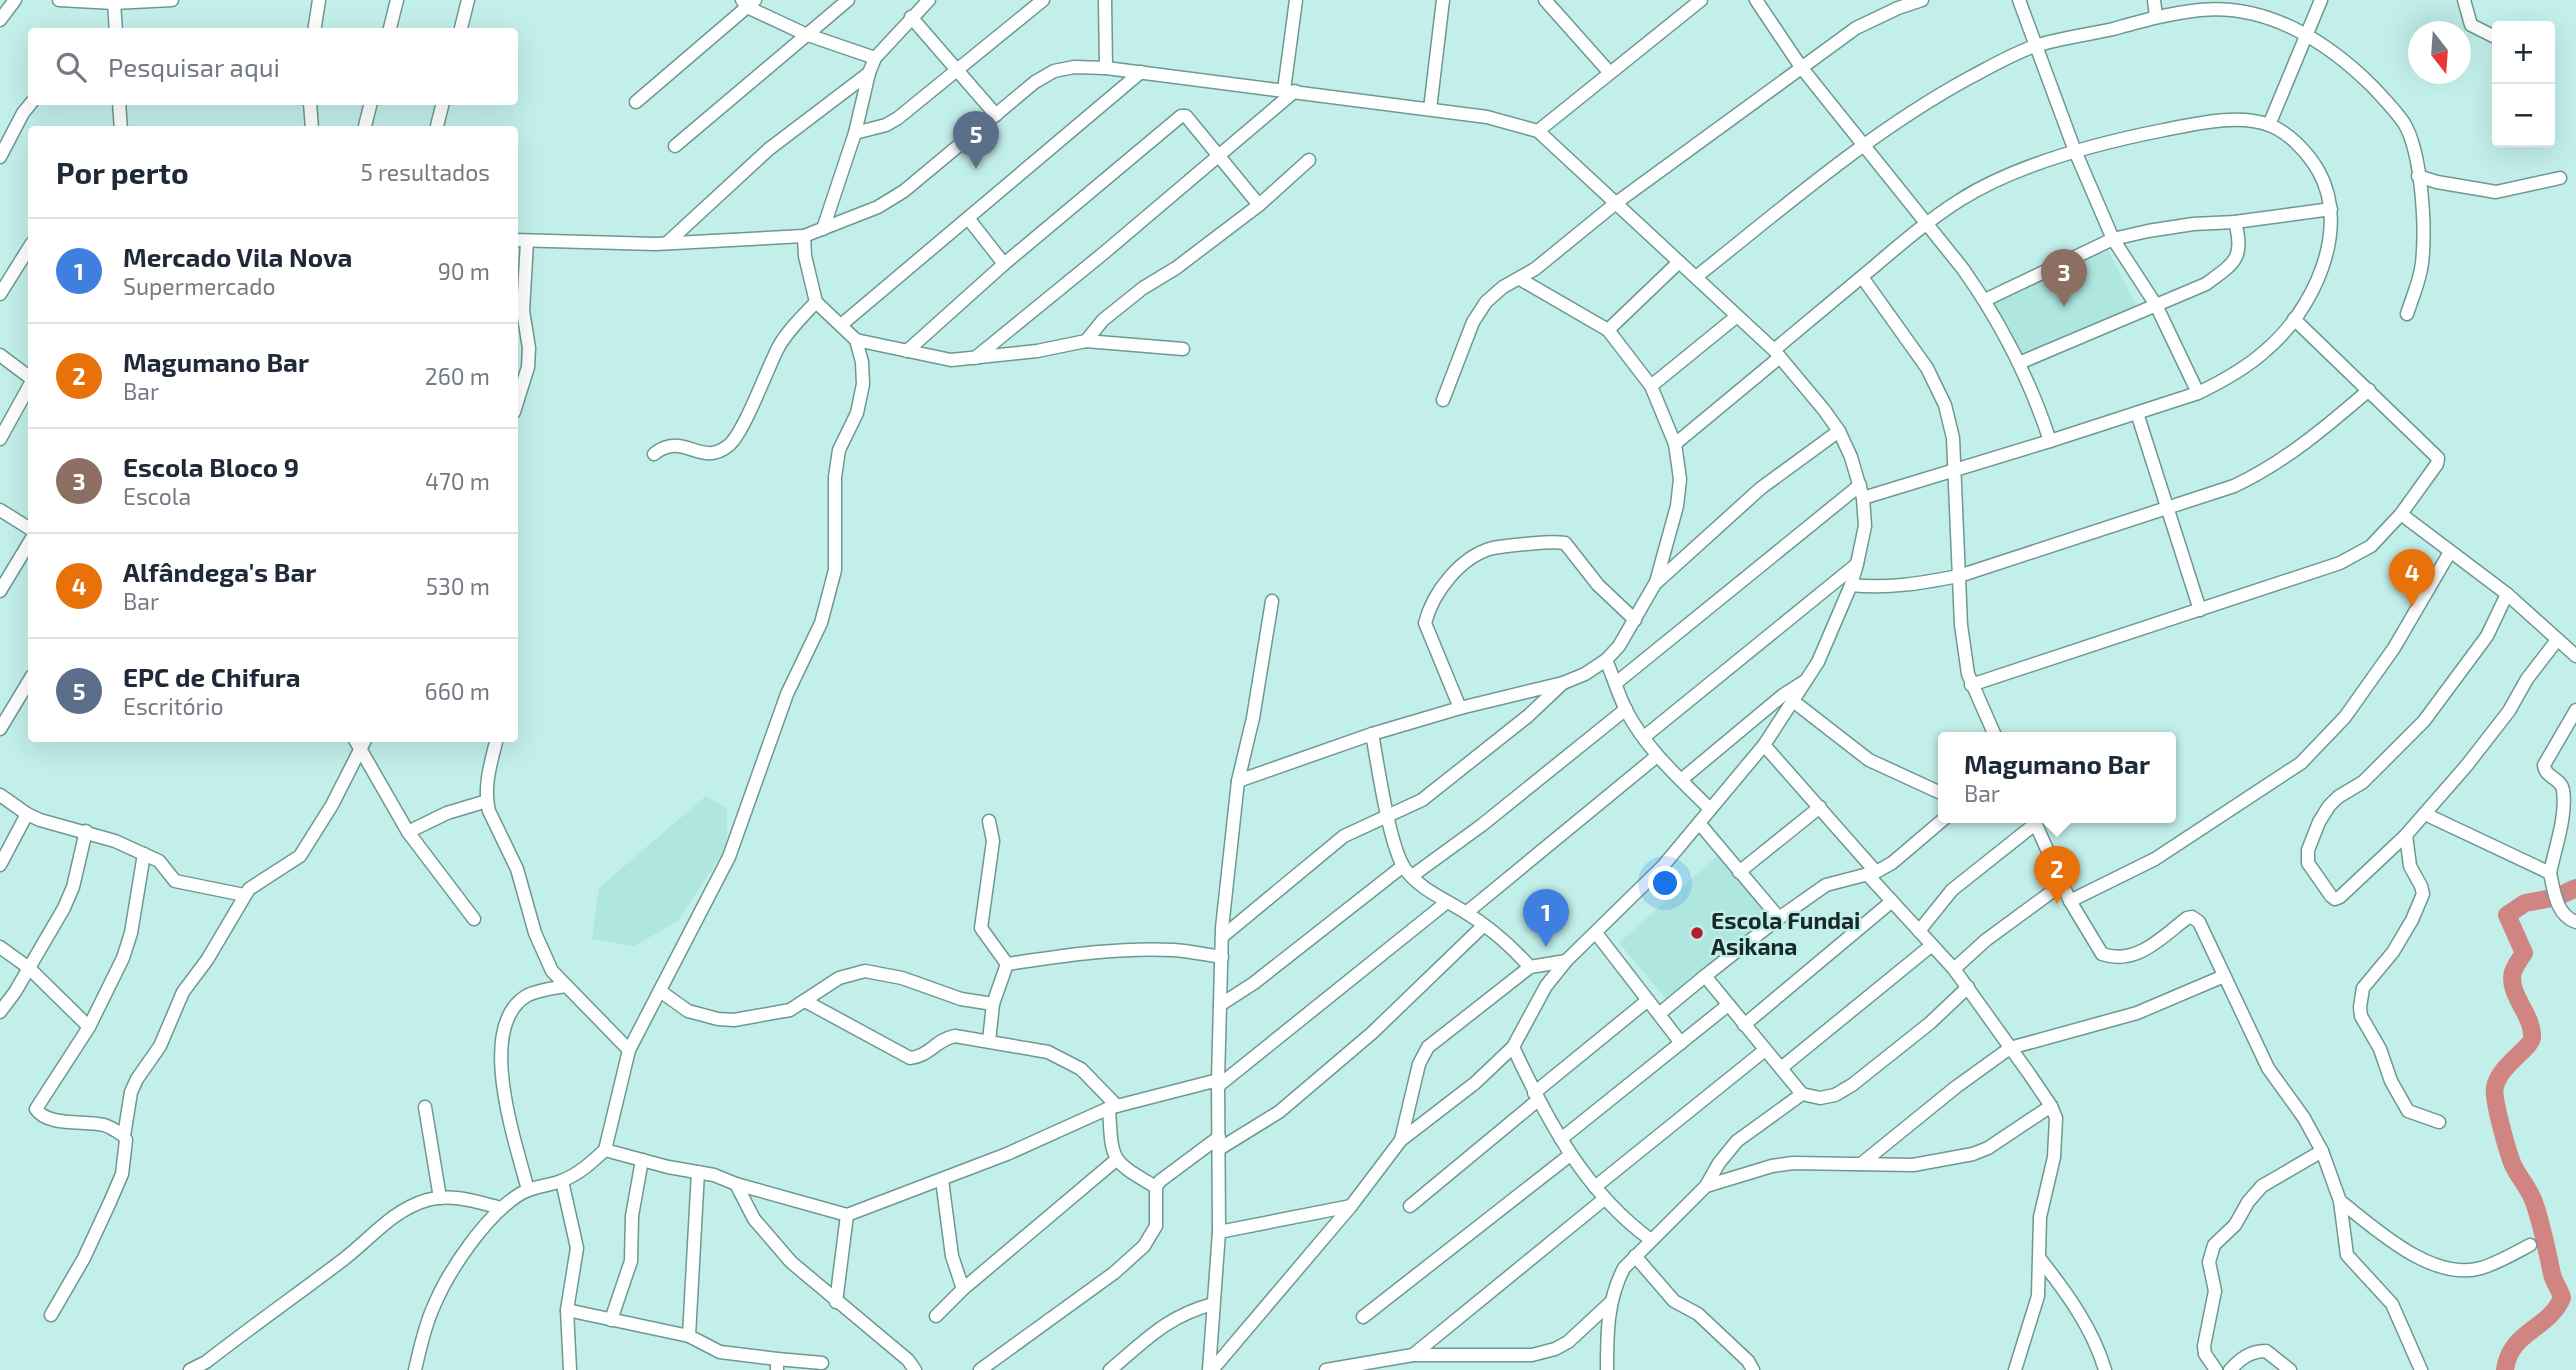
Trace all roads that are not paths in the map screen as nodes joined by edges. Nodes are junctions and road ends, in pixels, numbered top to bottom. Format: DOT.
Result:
graph roads {
  1 [pos="15,0"];
  2 [pos="59,0"];
  3 [pos="172,0"];
  4 [pos="319,0"];
  5 [pos="397,0"];
  6 [pos="468,0"];
  7 [pos="848,0"];
  8 [pos="929,0"];
  9 [pos="1043,0"];
  10 [pos="1105,0"];
  11 [pos="1296,0"];
  12 [pos="1443,0"];
  13 [pos="1545,0"];
  14 [pos="1701,0"];
  15 [pos="1756,0"];
  16 [pos="1922,0"];
  17 [pos="2019,0"];
  18 [pos="2154,0"];
  19 [pos="2321,0"];
  20 [pos="2464,0"];
  21 [pos="748,2"];
  22 [pos="114,3"];
  23 [pos="911,16"];
  24 [pos="2156,17"];
  25 [pos="0,20"];
  26 [pos="116,28"];
  27 [pos="315,28"];
  28 [pos="391,28"];
  29 [pos="461,28"];
  30 [pos="2306,33"];
  31 [pos="805,34"];
  32 [pos="2492,36"];
  33 [pos="2036,46"];
  34 [pos="875,58"];
  35 [pos="1801,67"];
  36 [pos="958,68"];
  37 [pos="1106,68"];
  38 [pos="1141,72"];
  39 [pos="869,73"];
  40 [pos="1610,73"];
  41 [pos="1289,90"];
  42 [pos="636,102"];
  43 [pos="30,105"];
  44 [pos="119,105"];
  45 [pos="310,105"];
  46 [pos="370,105"];
  47 [pos="442,105"];
  48 [pos="1430,109"];
  49 [pos="996,115"];
  50 [pos="2269,125"];
  51 [pos="121,126"];
  52 [pos="312,126"];
  53 [pos="365,126"];
  54 [pos="437,126"];
  55 [pos="1538,131"];
  56 [pos="855,133"];
  57 [pos="675,146"];
  58 [pos="1862,146"];
  59 [pos="2075,151"];
  60 [pos="1219,155"];
  61 [pos="0,157"];
  62 [pos="1309,160"];
  63 [pos="2418,176"];
  64 [pos="2560,178"];
  65 [pos="1616,203"];
  66 [pos="1259,205"];
  67 [pos="2331,209"];
  68 [pos="968,218"];
  69 [pos="2235,222"];
  70 [pos="1925,224"];
  71 [pos="823,229"];
  72 [pos="804,236"];
  73 [pos="2113,239"];
  74 [pos="521,241"];
  75 [pos="667,243"];
  76 [pos="28,249"];
  77 [pos="1679,262"];
  78 [pos="1004,264"];
  79 [pos="1696,277"];
  80 [pos="1862,277"];
  81 [pos="1520,279"];
  82 [pos="0,294"];
  83 [pos="1985,300"];
  84 [pos="816,302"];
  85 [pos="2156,305"];
  86 [pos="2407,314"];
  87 [pos="1737,316"];
  88 [pos="2294,319"];
  89 [pos="841,325"];
  90 [pos="1608,330"];
  91 [pos="856,341"];
  92 [pos="1086,341"];
  93 [pos="1183,349"];
  94 [pos="907,351"];
  95 [pos="1777,354"];
  96 [pos="0,355"];
  97 [pos="975,358"];
  98 [pos="2019,363"];
  99 [pos="28,377"];
  100 [pos="1651,386"];
  101 [pos="28,387"];
  102 [pos="2369,390"];
  103 [pos="2198,393"];
  104 [pos="518,399"];
  105 [pos="1443,400"];
  106 [pos="2137,413"];
  107 [pos="1839,431"];
  108 [pos="0,439"];
  109 [pos="2050,441"];
  110 [pos="1675,444"];
  111 [pos="654,454"];
  112 [pos="1955,469"];
  113 [pos="1861,491"];
  114 [pos="2168,509"];
  115 [pos="0,510"];
  116 [pos="2401,514"];
  117 [pos="28,528"];
  118 [pos="28,545"];
  119 [pos="2450,552"];
  120 [pos="1857,564"];
  121 [pos="1959,576"];
  122 [pos="1656,582"];
  123 [pos="1851,585"];
  124 [pos="0,591"];
  125 [pos="2507,594"];
  126 [pos="1272,601"];
  127 [pos="2200,610"];
  128 [pos="1635,620"];
  129 [pos="2557,640"];
  130 [pos="2576,656"];
  131 [pos="1606,660"];
  132 [pos="1808,679"];
  133 [pos="28,683"];
  134 [pos="1563,683"];
  135 [pos="1616,684"];
  136 [pos="1971,685"];
  137 [pos="1793,701"];
  138 [pos="1460,708"];
  139 [pos="1626,709"];
  140 [pos="2576,710"];
  141 [pos="0,729"];
  142 [pos="1994,732"];
  143 [pos="1372,734"];
  144 [pos="1644,737"];
  145 [pos="356,742"];
  146 [pos="364,742"];
  147 [pos="495,742"];
  148 [pos="1764,745"];
  149 [pos="361,751"];
  150 [pos="1657,756"];
  151 [pos="1681,780"];
  152 [pos="1238,781"];
  153 [pos="1938,792"];
  154 [pos="0,795"];
  155 [pos="487,801"];
  156 [pos="1820,807"];
  157 [pos="1710,809"];
  158 [pos="27,814"];
  159 [pos="2425,814"];
  160 [pos="1389,817"];
  161 [pos="989,821"];
  162 [pos="1699,823"];
  163 [pos="1939,823"];
  164 [pos="2032,823"];
  165 [pos="2035,823"];
  166 [pos="86,831"];
  167 [pos="408,832"];
  168 [pos="2406,835"];
  169 [pos="144,854"];
  170 [pos="0,865"];
  171 [pos="1407,871"];
  172 [pos="1739,872"];
  173 [pos="1872,873"];
  174 [pos="2550,873"];
  175 [pos="2061,885"];
  176 [pos="244,895"];
  177 [pos="2070,901"];
  178 [pos="1447,902"];
  179 [pos="1891,902"];
  180 [pos="1466,913"];
  181 [pos="1779,918"];
  182 [pos="474,919"];
  183 [pos="2576,922"];
  184 [pos="1483,926"];
  185 [pos="1919,931"];
  186 [pos="1596,933"];
  187 [pos="1223,936"];
  188 [pos="1932,945"];
  189 [pos="0,947"];
  190 [pos="1222,957"];
  191 [pos="1566,961"];
  192 [pos="1007,964"];
  193 [pos="1530,967"];
  194 [pos="29,968"];
  195 [pos="1954,969"];
  196 [pos="1705,976"];
  197 [pos="2224,976"];
  198 [pos="565,986"];
  199 [pos="1968,987"];
  200 [pos="660,991"];
  201 [pos="1648,1000"];
  202 [pos="805,1001"];
  203 [pos="993,1004"];
  204 [pos="1220,1005"];
  205 [pos="1728,1005"];
  206 [pos="0,1012"];
  207 [pos="1659,1014"];
  208 [pos="1744,1025"];
  209 [pos="89,1027"];
  210 [pos="989,1041"];
  211 [pos="1681,1043"];
  212 [pos="1514,1047"];
  213 [pos="2010,1048"];
  214 [pos="629,1050"];
  215 [pos="1766,1050"];
  216 [pos="1781,1068"];
  217 [pos="1218,1083"];
  218 [pos="1802,1094"];
  219 [pos="1536,1097"];
  220 [pos="2051,1106"];
  221 [pos="425,1107"];
  222 [pos="1113,1107"];
  223 [pos="2439,1122"];
  224 [pos="124,1136"];
  225 [pos="1560,1139"];
  226 [pos="1401,1140"];
  227 [pos="1219,1143"];
  228 [pos="605,1150"];
  229 [pos="2322,1151"];
  230 [pos="1570,1155"];
  231 [pos="642,1160"];
  232 [pos="1116,1160"];
  233 [pos="1861,1164"];
  234 [pos="698,1172"];
  235 [pos="942,1180"];
  236 [pos="562,1181"];
  237 [pos="736,1184"];
  238 [pos="1706,1186"];
  239 [pos="1156,1187"];
  240 [pos="1595,1187"];
  241 [pos="528,1190"];
  242 [pos="440,1198"];
  243 [pos="1603,1199"];
  244 [pos="2340,1201"];
  245 [pos="1351,1206"];
  246 [pos="1409,1206"];
  247 [pos="501,1208"];
  248 [pos="847,1215"];
  249 [pos="1219,1232"];
  250 [pos="1651,1240"];
  251 [pos="2530,1245"];
  252 [pos="1635,1256"];
  253 [pos="2040,1259"];
  254 [pos="963,1289"];
  255 [pos="836,1302"];
  256 [pos="1610,1303"];
  257 [pos="1213,1304"];
  258 [pos="567,1310"];
  259 [pos="51,1315"];
  260 [pos="936,1316"];
  261 [pos="1363,1317"];
  262 [pos="611,1320"];
  263 [pos="690,1336"];
  264 [pos="1413,1355"];
  265 [pos="822,1363"];
  266 [pos="777,1365"];
  267 [pos="190,1370"];
  268 [pos="415,1370"];
  269 [pos="570,1370"];
  270 [pos="915,1370"];
  271 [pos="981,1370"];
  272 [pos="1110,1370"];
  273 [pos="1210,1370"];
  274 [pos="1326,1370"];
  275 [pos="1607,1370"];
  276 [pos="1753,1370"];
  277 [pos="2015,1370"];
  278 [pos="2105,1370"];
  279 [pos="2216,1370"];
  280 [pos="2230,1370"];
  281 [pos="2290,1370"];
  282 [pos="2421,1370"];
  1 -- 25 [label="street"];
  2 -- 22 [label="street"];
  3 -- 22 [label="street"];
  4 -- 27 [label="street"];
  5 -- 28 [label="street"];
  6 -- 29 [label="street"];
  7 -- 31 [label="street"];
  8 -- 23 [label="street"];
  9 -- 36 [label="street"];
  10 -- 37 [label="street"];
  11 -- 41 [label="street"];
  12 -- 48 [label="street"];
  13 -- 40 [label="street"];
  14 -- 40 [label="street"];
  15 -- 35 [label="street"];
  16 -- 35 [label="street"];
  17 -- 33 [label="street"];
  18 -- 24 [label="street"];
  19 -- 30 [label="street"];
  20 -- 32 [label="street"];
  21 -- 31 [label="street"];
  21 -- 42 [label="street"];
  22 -- 26 [label="street"];
  23 -- 34 [label="street"];
  23 -- 36 [label="street"];
  24 -- 30 [label="street"];
  24 -- 33 [label="street"];
  30 -- 50 [label="street"];
  30 -- 63 [label="street"];
  31 -- 34 [label="street"];
  31 -- 57 [label="street"];
  33 -- 58 [label="street"];
  33 -- 59 [label="street"];
  34 -- 39 [label="street"];
  35 -- 58 [label="street"];
  35 -- 65 [label="street"];
  36 -- 49 [label="street"];
  36 -- 56 [label="street"];
  37 -- 38 [label="street"];
  37 -- 49 [label="street"];
  38 -- 41 [label="street"];
  38 -- 68 [label="street"];
  39 -- 56 [label="street"];
  39 -- 75 [label="street"];
  40 -- 55 [label="street"];
  41 -- 48 [label="street"];
  41 -- 60 [label="street"];
  43 -- 61 [label="street"];
  44 -- 51 [label="street"];
  45 -- 52 [label="street"];
  46 -- 53 [label="street"];
  47 -- 54 [label="street"];
  48 -- 55 [label="street"];
  49 -- 71 [label="street"];
  50 -- 59 [label="street"];
  50 -- 67 [label="street"];
  55 -- 65 [label="street"];
  56 -- 71 [label="street"];
  58 -- 70 [label="street"];
  58 -- 79 [label="street"];
  59 -- 70 [label="street"];
  59 -- 73 [label="street"];
  60 -- 66 [label="street"];
  60 -- 78 [label="street"];
  60 -- 97 [label="street"];
  62 -- 66 [label="street"];
  63 -- 64 [label="street"];
  63 -- 86 [label="street"];
  65 -- 77 [label="street"];
  65 -- 81 [label="street"];
  66 -- 92 [label="street"];
  67 -- 69 [label="street"];
  67 -- 88 [label="street"];
  68 -- 78 [label="street"];
  68 -- 89 [label="street"];
  69 -- 73 [label="street"];
  69 -- 85 [label="street"];
  70 -- 80 [label="street"];
  70 -- 83 [label="street"];
  71 -- 72 [label="street"];
  72 -- 75 [label="street"];
  72 -- 84 [label="street"];
  73 -- 83 [label="street"];
  73 -- 85 [label="street"];
  74 -- 75 [label="street"];
  74 -- 104 [label="street"];
  76 -- 82 [label="street"];
  77 -- 79 [label="street"];
  77 -- 90 [label="street"];
  78 -- 94 [label="street"];
  79 -- 87 [label="street"];
  80 -- 95 [label="street"];
  80 -- 112 [label="street"];
  81 -- 90 [label="street"];
  81 -- 105 [label="street"];
  83 -- 98 [label="street"];
  84 -- 89 [label="street"];
  84 -- 111 [label="street"];
  85 -- 98 [label="street"];
  85 -- 103 [label="street"];
  87 -- 95 [label="street"];
  87 -- 100 [label="street"];
  88 -- 102 [label="street"];
  88 -- 103 [label="street"];
  89 -- 91 [label="street"];
  90 -- 100 [label="street"];
  91 -- 94 [label="street"];
  91 -- 200 [label="street"];
  92 -- 93 [label="street"];
  92 -- 97 [label="street"];
  94 -- 97 [label="street"];
  95 -- 107 [label="street"];
  95 -- 110 [label="street"];
  96 -- 99 [label="street"];
  98 -- 109 [label="street"];
  100 -- 110 [label="street"];
  101 -- 108 [label="street"];
  102 -- 114 [label="street"];
  102 -- 116 [label="street"];
  103 -- 106 [label="street"];
  106 -- 109 [label="street"];
  106 -- 114 [label="street"];
  107 -- 113 [label="street"];
  107 -- 122 [label="street"];
  109 -- 112 [label="street"];
  110 -- 122 [label="street"];
  112 -- 113 [label="street"];
  112 -- 121 [label="street"];
  113 -- 120 [label="street"];
  113 -- 135 [label="street"];
  114 -- 121 [label="street"];
  114 -- 127 [label="street"];
  115 -- 117 [label="street"];
  116 -- 119 [label="street"];
  116 -- 127 [label="street"];
  118 -- 124 [label="street"];
  119 -- 125 [label="street"];
  119 -- 177 [label="street"];
  120 -- 123 [label="street"];
  120 -- 144 [label="street"];
  121 -- 123 [label="street"];
  121 -- 136 [label="street"];
  122 -- 128 [label="street"];
  123 -- 132 [label="street"];
  125 -- 129 [label="street"];
  125 -- 168 [label="street"];
  126 -- 152 [label="street"];
  127 -- 136 [label="street"];
  128 -- 131 [label="street"];
  128 -- 138 [label="street"];
  129 -- 130 [label="street"];
  129 -- 159 [label="street"];
  131 -- 134 [label="street"];
  131 -- 135 [label="street"];
  132 -- 137 [label="street"];
  132 -- 151 [label="street"];
  133 -- 141 [label="street"];
  134 -- 138 [label="street"];
  134 -- 160 [label="street"];
  135 -- 139 [label="street"];
  136 -- 142 [label="street"];
  137 -- 148 [label="street"];
  137 -- 153 [label="street"];
  138 -- 143 [label="street"];
  139 -- 144 [label="street"];
  139 -- 171 [label="street"];
  140 -- 174 [label="street"];
  143 -- 152 [label="street"];
  143 -- 160 [label="street"];
  144 -- 150 [label="street"];
  145 -- 149 [label="street"];
  146 -- 149 [label="street"];
  147 -- 155 [label="street"];
  148 -- 156 [label="street"];
  148 -- 157 [label="street"];
  149 -- 167 [label="street"];
  149 -- 176 [label="street"];
  150 -- 151 [label="street"];
  150 -- 180 [label="street"];
  151 -- 157 [label="street"];
  152 -- 187 [label="street"];
  154 -- 158 [label="street"];
  155 -- 167 [label="street"];
  155 -- 198 [label="street"];
  156 -- 172 [label="street"];
  156 -- 173 [label="street"];
  157 -- 162 [label="street"];
  158 -- 166 [label="street"];
  158 -- 170 [label="street"];
  159 -- 168 [label="street"];
  159 -- 174 [label="street"];
  160 -- 171 [label="street"];
  160 -- 187 [label="street"];
  161 -- 192 [label="street"];
  162 -- 172 [label="street"];
  162 -- 186 [label="street"];
  163 -- 173 [label="street"];
  164 -- 185 [label="street"];
  165 -- 175 [label="street"];
  166 -- 169 [label="street"];
  166 -- 194 [label="street"];
  167 -- 182 [label="street"];
  168 -- 223 [label="street"];
  169 -- 176 [label="street"];
  169 -- 209 [label="street"];
  171 -- 178 [label="street"];
  171 -- 204 [label="street"];
  172 -- 181 [label="street"];
  173 -- 179 [label="street"];
  173 -- 181 [label="street"];
  174 -- 183 [label="street"];
  175 -- 177 [label="street"];
  175 -- 195 [label="street"];
  176 -- 224 [label="street"];
  177 -- 197 [label="street"];
  178 -- 180 [label="street"];
  178 -- 217 [label="street"];
  179 -- 185 [label="street"];
  179 -- 208 [label="street"];
  180 -- 184 [label="street"];
  181 -- 196 [label="street"];
  184 -- 193 [label="street"];
  184 -- 227 [label="street"];
  185 -- 188 [label="street"];
  186 -- 191 [label="street"];
  186 -- 201 [label="street"];
  187 -- 190 [label="street"];
  188 -- 195 [label="street"];
  188 -- 216 [label="street"];
  189 -- 194 [label="street"];
  190 -- 192 [label="street"];
  190 -- 204 [label="street"];
  191 -- 193 [label="street"];
  191 -- 212 [label="street"];
  192 -- 203 [label="street"];
  193 -- 226 [label="street"];
  194 -- 206 [label="street"];
  194 -- 209 [label="street"];
  195 -- 199 [label="street"];
  196 -- 205 [label="street"];
  196 -- 207 [label="street"];
  197 -- 213 [label="street"];
  197 -- 229 [label="street"];
  198 -- 214 [label="street"];
  198 -- 241 [label="street"];
  199 -- 213 [label="street"];
  199 -- 218 [label="street"];
  200 -- 202 [label="street"];
  200 -- 214 [label="street"];
  201 -- 207 [label="street"];
  201 -- 219 [label="street"];
  202 -- 203 [label="street"];
  202 -- 210 [label="street"];
  203 -- 210 [label="street"];
  204 -- 217 [label="street"];
  205 -- 208 [label="street"];
  205 -- 211 [label="street"];
  207 -- 211 [label="street"];
  208 -- 215 [label="street"];
  209 -- 224 [label="street"];
  210 -- 222 [label="street"];
  211 -- 225 [label="street"];
  212 -- 219 [label="street"];
  212 -- 226 [label="street"];
  213 -- 220 [label="street"];
  213 -- 233 [label="street"];
  214 -- 228 [label="street"];
  215 -- 216 [label="street"];
  215 -- 240 [label="street"];
  216 -- 218 [label="street"];
  217 -- 222 [label="street"];
  217 -- 227 [label="street"];
  218 -- 238 [label="street"];
  219 -- 225 [label="street"];
  219 -- 246 [label="street"];
  220 -- 233 [label="street"];
  220 -- 253 [label="street"];
  221 -- 242 [label="street"];
  222 -- 232 [label="street"];
  222 -- 235 [label="street"];
  224 -- 259 [label="street"];
  225 -- 230 [label="street"];
  226 -- 245 [label="street"];
  227 -- 239 [label="street"];
  227 -- 249 [label="street"];
  228 -- 231 [label="street"];
  228 -- 236 [label="street"];
  229 -- 244 [label="street"];
  229 -- 279 [label="street"];
  230 -- 240 [label="street"];
  230 -- 261 [label="street"];
  231 -- 234 [label="street"];
  231 -- 262 [label="street"];
  232 -- 239 [label="street"];
  232 -- 254 [label="street"];
  233 -- 238 [label="street"];
  234 -- 237 [label="street"];
  234 -- 263 [label="street"];
  235 -- 248 [label="street"];
  235 -- 254 [label="street"];
  236 -- 241 [label="street"];
  236 -- 258 [label="street"];
  237 -- 248 [label="street"];
  237 -- 255 [label="street"];
  238 -- 250 [label="street"];
  239 -- 271 [label="street"];
  240 -- 243 [label="street"];
  241 -- 247 [label="street"];
  242 -- 247 [label="street"];
  242 -- 267 [label="street"];
  243 -- 250 [label="street"];
  243 -- 264 [label="street"];
  244 -- 251 [label="street"];
  244 -- 282 [label="street"];
  245 -- 249 [label="street"];
  245 -- 273 [label="street"];
  247 -- 268 [label="street"];
  248 -- 255 [label="street"];
  249 -- 257 [label="street"];
  250 -- 252 [label="street"];
  252 -- 256 [label="street"];
  252 -- 276 [label="street"];
  253 -- 277 [label="street"];
  253 -- 278 [label="street"];
  254 -- 260 [label="street"];
  255 -- 270 [label="street"];
  256 -- 264 [label="street"];
  256 -- 275 [label="street"];
  257 -- 272 [label="street"];
  257 -- 273 [label="street"];
  258 -- 262 [label="street"];
  258 -- 269 [label="street"];
  262 -- 263 [label="street"];
  263 -- 266 [label="street"];
  264 -- 274 [label="street"];
  265 -- 266 [label="street"];
  280 -- 281 [label="street"];
}
